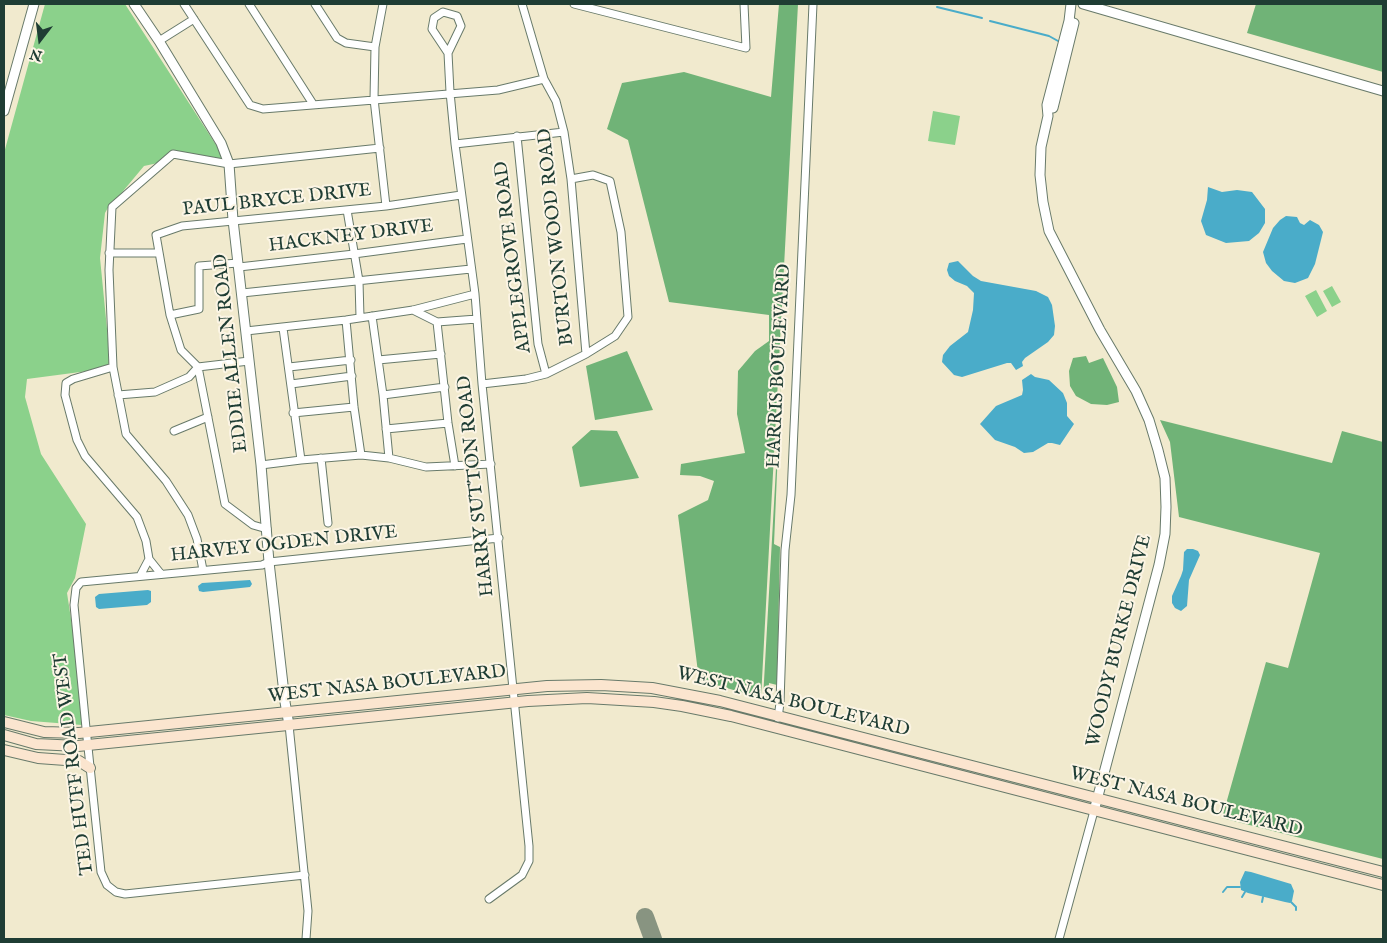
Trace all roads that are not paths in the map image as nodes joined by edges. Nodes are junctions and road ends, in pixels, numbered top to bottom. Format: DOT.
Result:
graph roads {
  1 [pos="34,4"];
  2 [pos="134,4"];
  3 [pos="184,4"];
  4 [pos="249,4"];
  5 [pos="315,4"];
  6 [pos="383,4"];
  7 [pos="522,4"];
  8 [pos="574,4"];
  9 [pos="744,4"];
  10 [pos="813,4"];
  11 [pos="1071,4"];
  12 [pos="1077,4"];
  13 [pos="1083,4"];
  14 [pos="194,18"];
  15 [pos="159,42"];
  16 [pos="375,47"];
  17 [pos="448,53"];
  18 [pos="544,79"];
  19 [pos="1383,91"];
  20 [pos="450,92"];
  21 [pos="374,99"];
  22 [pos="312,104"];
  23 [pos="4,112"];
  24 [pos="1048,116"];
  25 [pos="564,132"];
  26 [pos="517,136"];
  27 [pos="455,144"];
  28 [pos="380,148"];
  29 [pos="229,164"];
  30 [pos="571,179"];
  31 [pos="461,195"];
  32 [pos="386,206"];
  33 [pos="347,210"];
  34 [pos="233,220"];
  35 [pos="467,238"];
  36 [pos="159,253"];
  37 [pos="109,254"];
  38 [pos="354,254"];
  39 [pos="238,265"];
  40 [pos="471,269"];
  41 [pos="358,281"];
  42 [pos="242,293"];
  43 [pos="475,294"];
  44 [pos="413,310"];
  45 [pos="170,315"];
  46 [pos="372,316"];
  47 [pos="360,317"];
  48 [pos="477,319"];
  49 [pos="346,320"];
  50 [pos="437,322"];
  51 [pos="284,328"];
  52 [pos="246,331"];
  53 [pos="441,354"];
  54 [pos="586,354"];
  55 [pos="350,360"];
  56 [pos="378,360"];
  57 [pos="249,361"];
  58 [pos="112,367"];
  59 [pos="198,367"];
  60 [pos="289,367"];
  61 [pos="546,374"];
  62 [pos="352,376"];
  63 [pos="291,384"];
  64 [pos="482,384"];
  65 [pos="444,387"];
  66 [pos="118,395"];
  67 [pos="383,395"];
  68 [pos="354,406"];
  69 [pos="293,413"];
  70 [pos="208,417"];
  71 [pos="448,423"];
  72 [pos="386,429"];
  73 [pos="174,431"];
  74 [pos="361,455"];
  75 [pos="321,458"];
  76 [pos="389,458"];
  77 [pos="300,460"];
  78 [pos="491,464"];
  79 [pos="260,465"];
  80 [pos="455,466"];
  81 [pos="328,523"];
  82 [pos="266,529"];
  83 [pos="499,538"];
  84 [pos="149,559"];
  85 [pos="269,562"];
  86 [pos="203,570"];
  87 [pos="161,574"];
  88 [pos="140,576"];
  89 [pos="76,588"];
  90 [pos="514,689"];
  91 [pos="515,702"];
  92 [pos="287,712"];
  93 [pos="778,715"];
  94 [pos="4,722"];
  95 [pos="289,725"];
  96 [pos="775,728"];
  97 [pos="86,733"];
  98 [pos="4,736"];
  99 [pos="877,741"];
  100 [pos="88,746"];
  101 [pos="4,750"];
  102 [pos="874,754"];
  103 [pos="90,768"];
  104 [pos="1097,798"];
  105 [pos="1094,811"];
  106 [pos="1383,872"];
  107 [pos="305,875"];
  108 [pos="1383,886"];
  109 [pos="489,898"];
  110 [pos="306,939"];
  111 [pos="1060,939"];
  1 -- 23 [label="street"];
  2 -- 15 [label="street, EDDIE ALLEN ROAD"];
  3 -- 14 [label="street"];
  4 -- 22 [label="street"];
  5 -- 16 [label="street"];
  6 -- 16 [label="street"];
  7 -- 18 [label="street, BURTON WOOD ROAD"];
  8 -- 9 [label="street"];
  10 -- 93 [label="street, HARRIS BOULEVARD"];
  11 -- 24 [label="street, WOODY BURKE DRIVE"];
  12 -- 24 [label="street, WOODY BURKE DRIVE"];
  13 -- 19 [label="street"];
  14 -- 15 [label="street"];
  14 -- 22 [label="street"];
  15 -- 29 [label="street, EDDIE ALLEN ROAD"];
  16 -- 21 [label="street"];
  17 -- 17 [label="street, HARRY SUTTON ROAD"];
  17 -- 20 [label="street, HARRY SUTTON ROAD"];
  18 -- 20 [label="street"];
  18 -- 25 [label="street, BURTON WOOD ROAD"];
  20 -- 21 [label="street"];
  20 -- 27 [label="street, HARRY SUTTON ROAD"];
  21 -- 22 [label="street"];
  21 -- 28 [label="street"];
  24 -- 104 [label="street, WOODY BURKE DRIVE"];
  25 -- 26 [label="street"];
  25 -- 30 [label="street, BURTON WOOD ROAD"];
  26 -- 27 [label="street"];
  26 -- 61 [label="street, APPLEGROVE ROAD"];
  27 -- 31 [label="street, HARRY SUTTON ROAD"];
  28 -- 29 [label="street"];
  28 -- 32 [label="street"];
  29 -- 34 [label="street, EDDIE ALLEN ROAD"];
  29 -- 37 [label="street"];
  30 -- 54 [label="street, BURTON WOOD ROAD"];
  30 -- 54 [label="street"];
  31 -- 32 [label="street, PAUL BRYCE DRIVE"];
  31 -- 35 [label="street, HARRY SUTTON ROAD"];
  32 -- 33 [label="street, PAUL BRYCE DRIVE"];
  33 -- 34 [label="street, PAUL BRYCE DRIVE"];
  33 -- 38 [label="street"];
  34 -- 36 [label="street, PAUL BRYCE DRIVE"];
  34 -- 39 [label="street, EDDIE ALLEN ROAD"];
  35 -- 38 [label="street, HACKNEY DRIVE"];
  35 -- 40 [label="street, HARRY SUTTON ROAD"];
  36 -- 37 [label="street"];
  36 -- 45 [label="street, PAUL BRYCE DRIVE"];
  37 -- 58 [label="street"];
  38 -- 39 [label="street, HACKNEY DRIVE"];
  38 -- 41 [label="street"];
  39 -- 42 [label="street, EDDIE ALLEN ROAD"];
  39 -- 45 [label="street, HACKNEY DRIVE"];
  40 -- 41 [label="street"];
  40 -- 43 [label="street, HARRY SUTTON ROAD"];
  41 -- 42 [label="street"];
  41 -- 47 [label="street"];
  42 -- 52 [label="street, EDDIE ALLEN ROAD"];
  43 -- 44 [label="street"];
  43 -- 48 [label="street, HARRY SUTTON ROAD"];
  44 -- 46 [label="street"];
  44 -- 50 [label="street"];
  45 -- 59 [label="street, PAUL BRYCE DRIVE"];
  46 -- 47 [label="street"];
  46 -- 56 [label="street"];
  47 -- 49 [label="street"];
  48 -- 50 [label="street"];
  48 -- 64 [label="street, HARRY SUTTON ROAD"];
  49 -- 51 [label="street"];
  49 -- 55 [label="street"];
  50 -- 53 [label="street"];
  51 -- 52 [label="street"];
  51 -- 60 [label="street"];
  52 -- 57 [label="street, EDDIE ALLEN ROAD"];
  53 -- 56 [label="street"];
  53 -- 65 [label="street"];
  54 -- 61 [label="street"];
  55 -- 60 [label="street"];
  55 -- 62 [label="street"];
  56 -- 67 [label="street"];
  57 -- 59 [label="street"];
  57 -- 79 [label="street, EDDIE ALLEN ROAD"];
  58 -- 66 [label="street"];
  58 -- 84 [label="street"];
  59 -- 66 [label="street"];
  59 -- 70 [label="street"];
  60 -- 63 [label="street"];
  61 -- 64 [label="street"];
  62 -- 63 [label="street"];
  62 -- 68 [label="street"];
  63 -- 69 [label="street"];
  64 -- 78 [label="street, HARRY SUTTON ROAD"];
  65 -- 67 [label="street"];
  65 -- 71 [label="street"];
  66 -- 86 [label="street"];
  67 -- 72 [label="street"];
  68 -- 69 [label="street"];
  68 -- 74 [label="street"];
  69 -- 77 [label="street"];
  70 -- 73 [label="street"];
  70 -- 82 [label="street"];
  71 -- 72 [label="street"];
  71 -- 80 [label="street"];
  72 -- 76 [label="street"];
  74 -- 75 [label="street"];
  74 -- 76 [label="street"];
  75 -- 77 [label="street"];
  75 -- 81 [label="street"];
  76 -- 80 [label="street"];
  77 -- 79 [label="street"];
  78 -- 80 [label="street"];
  78 -- 83 [label="street, HARRY SUTTON ROAD"];
  79 -- 82 [label="street, EDDIE ALLEN ROAD"];
  82 -- 85 [label="street, EDDIE ALLEN ROAD"];
  83 -- 85 [label="street, HARVEY OGDEN DRIVE"];
  83 -- 90 [label="street, HARRY SUTTON ROAD"];
  84 -- 87 [label="street"];
  84 -- 88 [label="street"];
  85 -- 86 [label="street, HARVEY OGDEN DRIVE"];
  85 -- 92 [label="street, EDDIE ALLEN ROAD"];
  86 -- 87 [label="street, HARVEY OGDEN DRIVE"];
  87 -- 88 [label="street, HARVEY OGDEN DRIVE"];
  88 -- 89 [label="street, HARVEY OGDEN DRIVE"];
  89 -- 97 [label="street, TED HUFF ROAD WEST"];
  90 -- 91 [label="street, HARRY SUTTON ROAD"];
  90 -- 92 [label="main road, WEST NASA BOULEVARD"];
  90 -- 93 [label="main road, WEST NASA BOULEVARD"];
  91 -- 95 [label="main road, WEST NASA BOULEVARD"];
  91 -- 96 [label="main road, WEST NASA BOULEVARD"];
  91 -- 109 [label="street, HARRY SUTTON ROAD"];
  92 -- 95 [label="street, EDDIE ALLEN ROAD"];
  92 -- 97 [label="main road, WEST NASA BOULEVARD"];
  93 -- 96 [label="street, HARRIS BOULEVARD"];
  93 -- 99 [label="main road, WEST NASA BOULEVARD"];
  94 -- 97 [label="main road, WEST NASA BOULEVARD"];
  95 -- 100 [label="main road, WEST NASA BOULEVARD"];
  95 -- 107 [label="street"];
  96 -- 102 [label="main road, WEST NASA BOULEVARD"];
  97 -- 100 [label="street, TED HUFF ROAD WEST"];
  98 -- 100 [label="main road, WEST NASA BOULEVARD"];
  99 -- 102 [label="main road"];
  99 -- 104 [label="main road, WEST NASA BOULEVARD"];
  100 -- 103 [label="street, TED HUFF ROAD WEST"];
  101 -- 103 [label="main road"];
  102 -- 105 [label="main road, WEST NASA BOULEVARD"];
  103 -- 107 [label="street, TED HUFF ROAD WEST"];
  104 -- 105 [label="street, WOODY BURKE DRIVE"];
  104 -- 106 [label="main road, WEST NASA BOULEVARD"];
  105 -- 108 [label="main road, WEST NASA BOULEVARD"];
  105 -- 111 [label="street"];
  107 -- 110 [label="street"];
}
